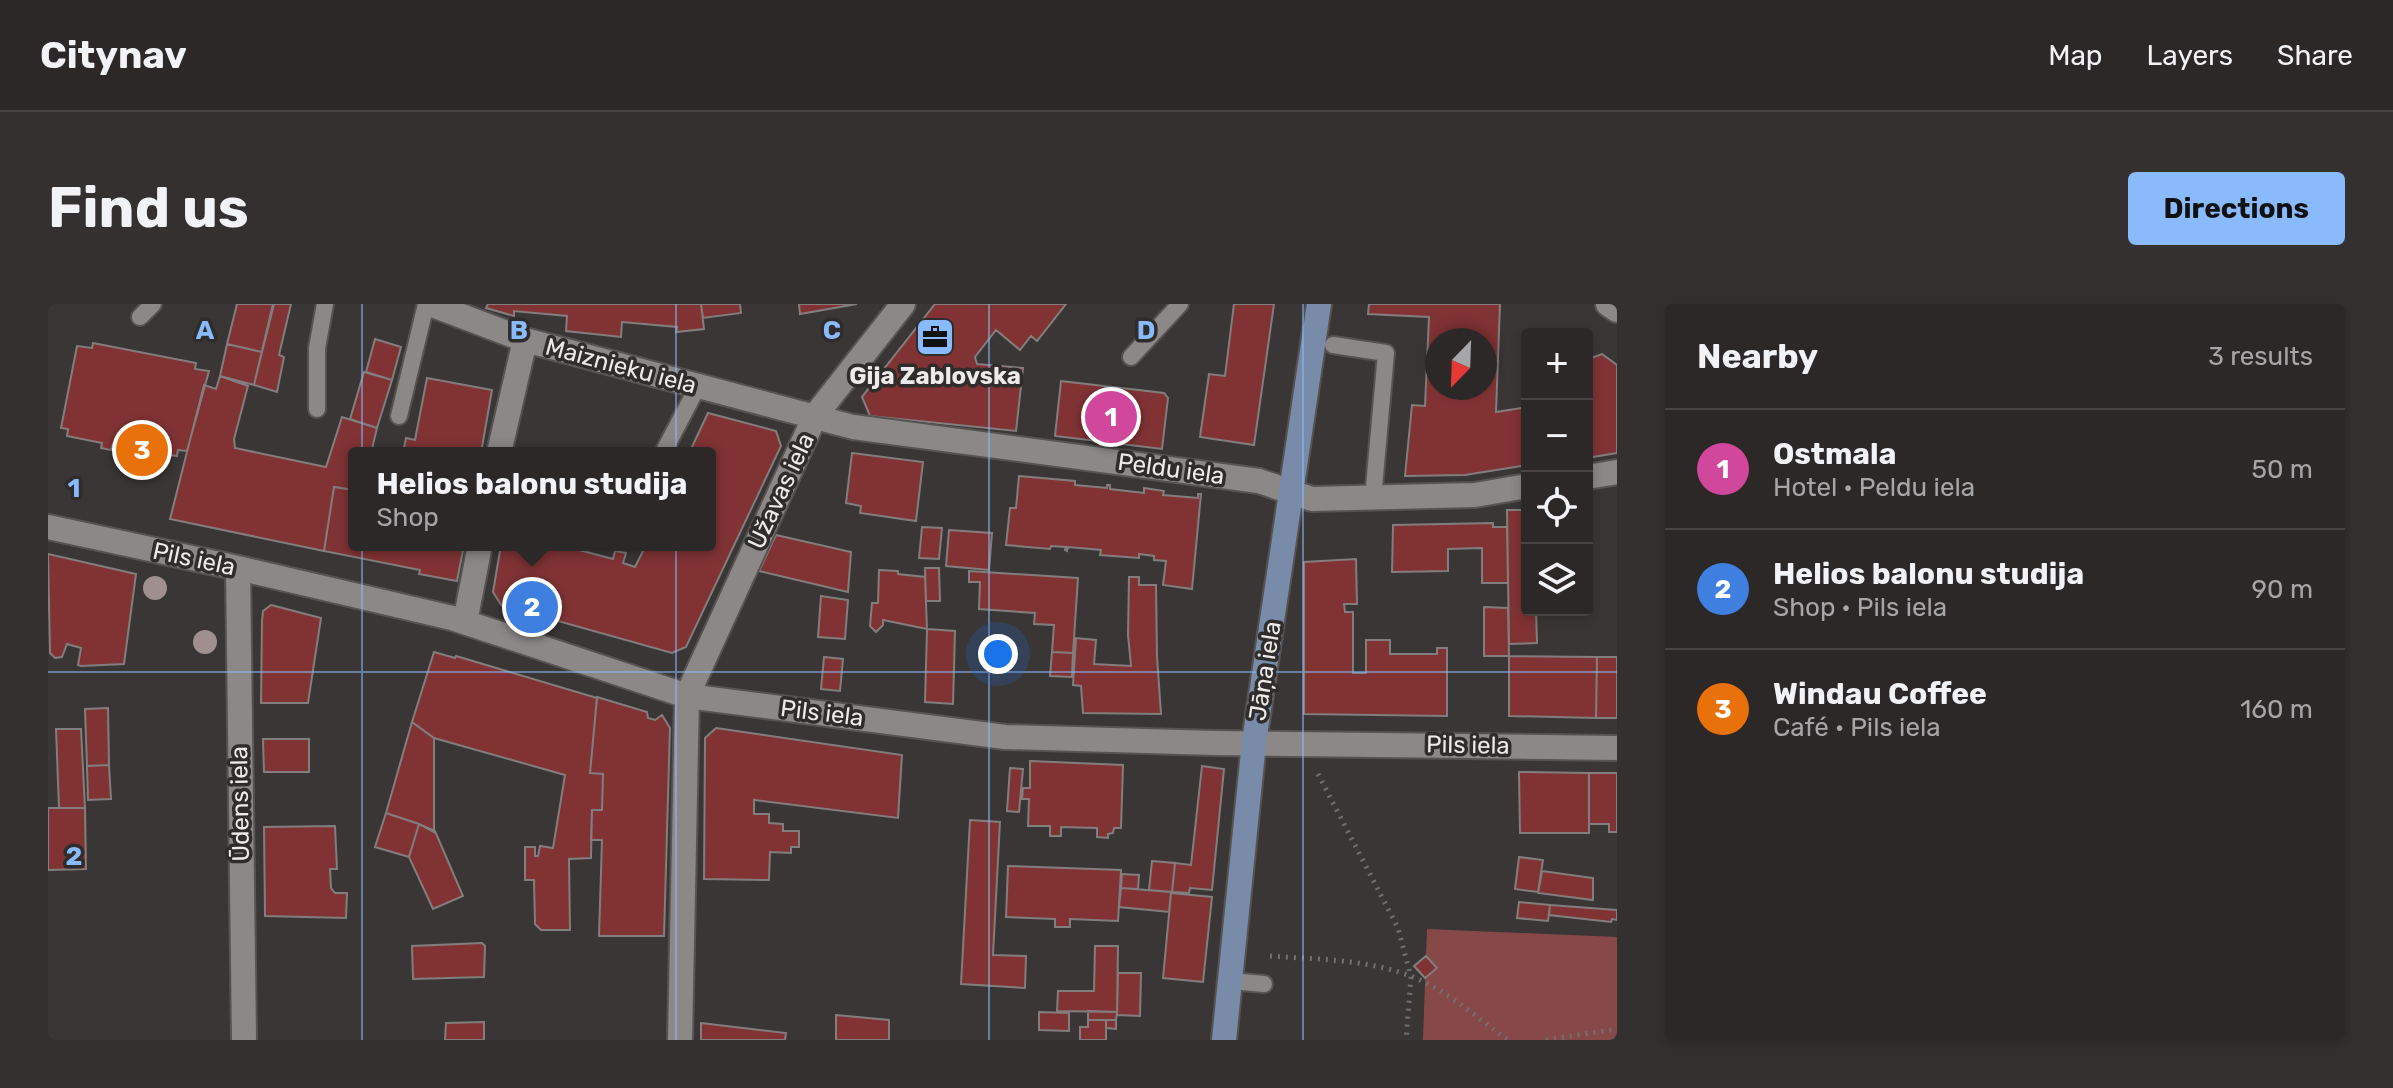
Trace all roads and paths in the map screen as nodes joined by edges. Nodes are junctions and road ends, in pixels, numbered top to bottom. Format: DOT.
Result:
graph roads {
  1 [pos="153,304"];
  2 [pos="325,304"];
  3 [pos="428,304"];
  4 [pos="903,304"];
  5 [pos="1180,304"];
  6 [pos="1319,304"];
  7 [pos="1608,304"];
  8 [pos="1617,310"];
  9 [pos="140,317"];
  10 [pos="525,340"];
  11 [pos="1333,345"];
  12 [pos="1131,357"];
  13 [pos="698,386"];
  14 [pos="317,409"];
  15 [pos="399,416"];
  16 [pos="815,416"];
  17 [pos="500,447"];
  18 [pos="666,447"];
  19 [pos="1617,472"];
  20 [pos="1593,476"];
  21 [pos="1521,487"];
  22 [pos="1291,492"];
  23 [pos="1373,498"];
  24 [pos="48,527"];
  25 [pos="479,551"];
  26 [pos="238,568"];
  27 [pos="465,622"];
  28 [pos="687,696"];
  29 [pos="1254,742"];
  30 [pos="1617,748"];
  31 [pos="1311,760"];
  32 [pos="1233,953"];
  33 [pos="1411,977"];
  34 [pos="1231,981"];
  35 [pos="1264,984"];
  36 [pos="1617,1029"];
  37 [pos="244,1040"];
  38 [pos="680,1040"];
  39 [pos="1224,1040"];
  40 [pos="1406,1040"];
  41 [pos="1508,1040"];
  42 [pos="1546,1040"];
  1 -- 9 [label="lane"];
  2 -- 14 [label="lane"];
  3 -- 10 [label="street, Maiznieku iela"];
  3 -- 15 [label="lane"];
  4 -- 16 [label="street, Užavas iela"];
  5 -- 12 [label="lane"];
  6 -- 22 [label="street, Jāņa iela"];
  7 -- 8 [label="street"];
  10 -- 13 [label="street, Maiznieku iela"];
  10 -- 17 [label="street"];
  11 -- 23 [label="lane"];
  13 -- 16 [label="street, Maiznieku iela"];
  13 -- 18 [label="lane"];
  16 -- 22 [label="street, Peldu iela"];
  16 -- 28 [label="street, Užavas iela"];
  19 -- 20 [label="street"];
  21 -- 23 [label="street, Peldu iela"];
  22 -- 23 [label="street, Peldu iela"];
  22 -- 29 [label="street, Jāņa iela"];
  24 -- 26 [label="street, Pils iela"];
  25 -- 27 [label="street"];
  26 -- 27 [label="street, Pils iela"];
  26 -- 37 [label="street, Ūdens iela"];
  27 -- 28 [label="street, Pils iela"];
  28 -- 29 [label="street, Pils iela"];
  28 -- 38 [label="street"];
  29 -- 30 [label="street, Pils iela"];
  29 -- 32 [label="street, Jāņa iela"];
  31 -- 33 [label="path"];
  32 -- 33 [label="path"];
  32 -- 34 [label="street, Jāņa iela"];
  33 -- 40 [label="path"];
  33 -- 41 [label="path"];
  34 -- 35 [label="lane"];
  34 -- 39 [label="street, Jāņa iela"];
  36 -- 42 [label="path"];
}
